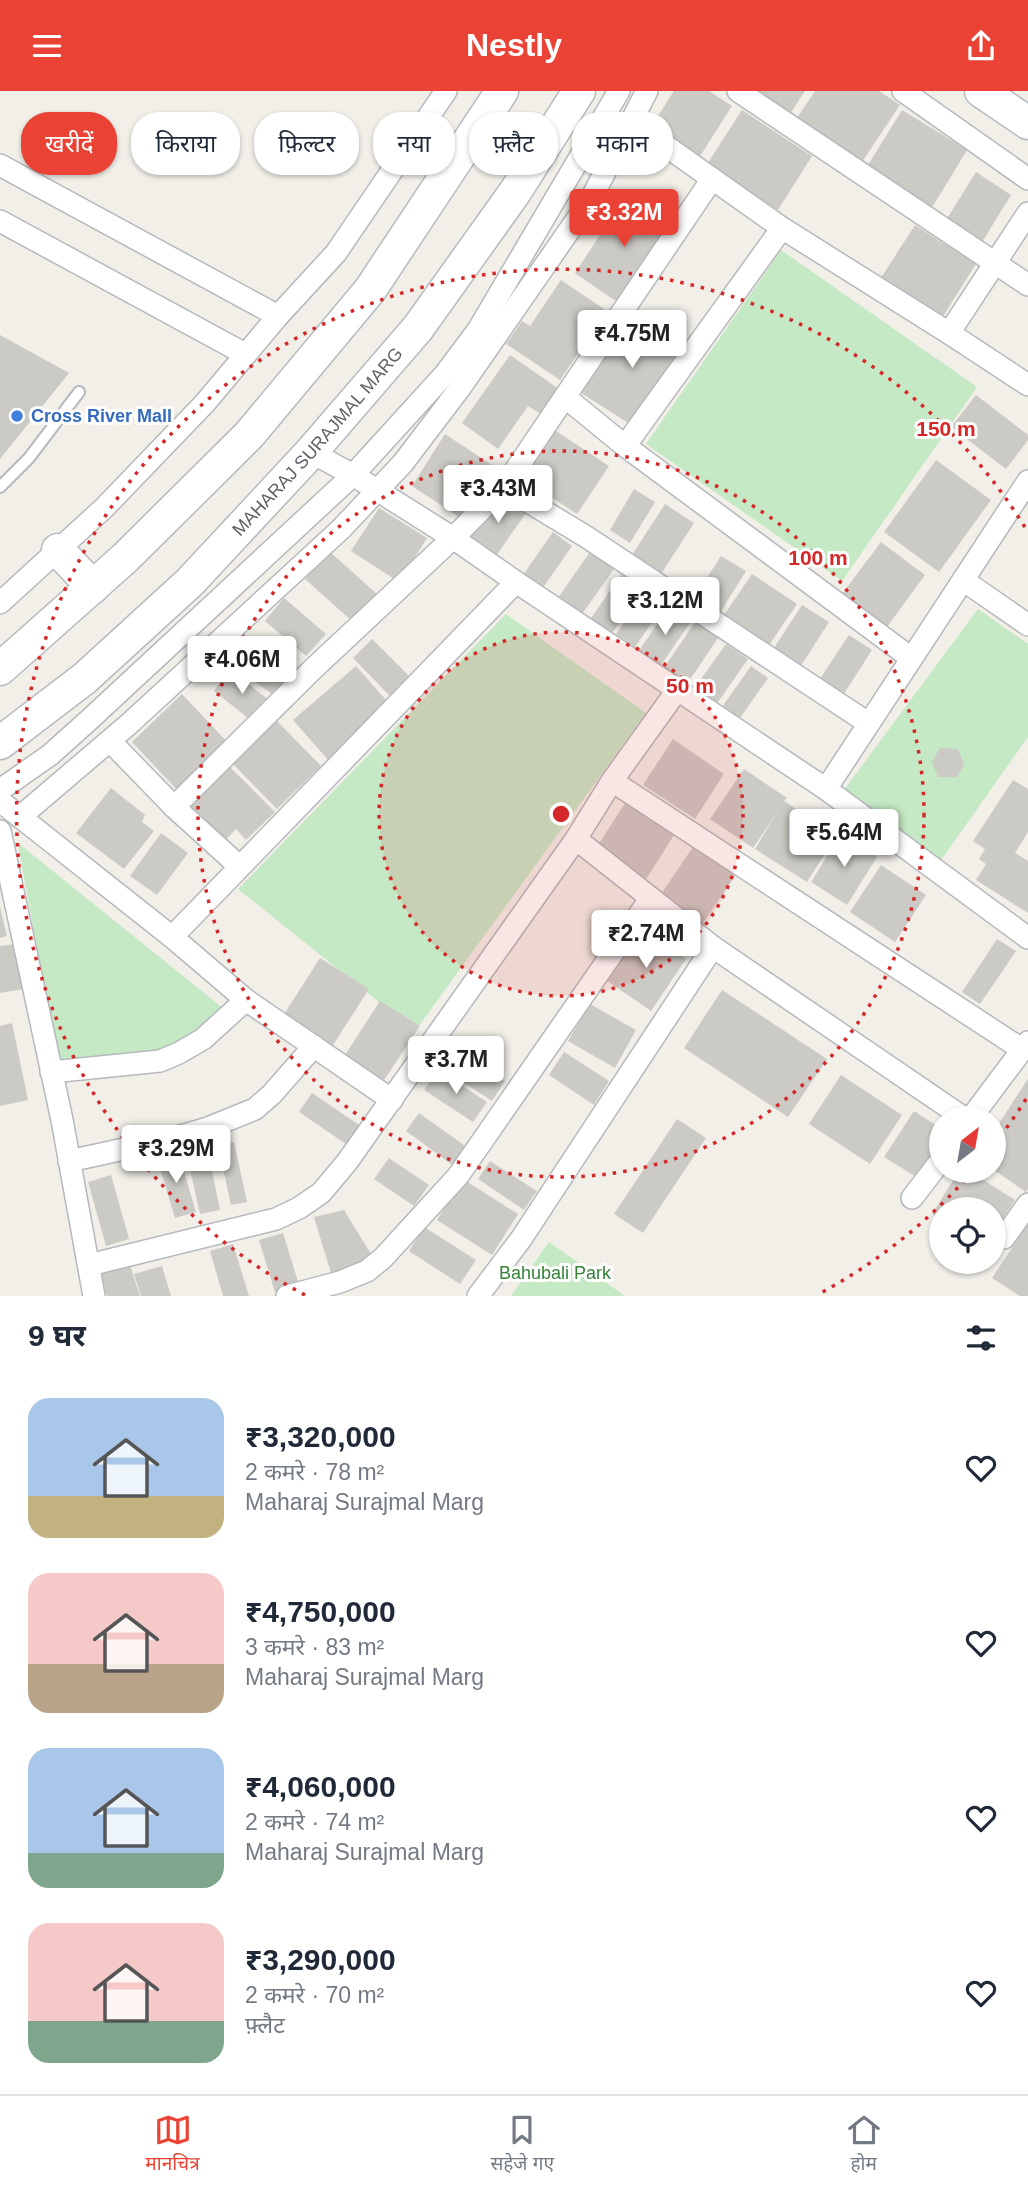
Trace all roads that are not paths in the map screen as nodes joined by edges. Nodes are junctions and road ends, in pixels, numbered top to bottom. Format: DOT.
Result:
graph roads {
  1 [pos="446,91"];
  2 [pos="502,91"];
  3 [pos="579,91"];
  4 [pos="619,91"];
  5 [pos="647,91"];
  6 [pos="738,91"];
  7 [pos="903,91"];
  8 [pos="981,91"];
  9 [pos="637,112"];
  10 [pos="1028,123"];
  11 [pos="673,151"];
  12 [pos="0,165"];
  13 [pos="604,175"];
  14 [pos="712,179"];
  15 [pos="1028,179"];
  16 [pos="1028,213"];
  17 [pos="0,221"];
  18 [pos="782,228"];
  19 [pos="997,263"];
  20 [pos="1028,285"];
  21 [pos="278,316"];
  22 [pos="949,333"];
  23 [pos="245,354"];
  24 [pos="1028,386"];
  25 [pos="79,391"];
  26 [pos="565,397"];
  27 [pos="625,446"];
  28 [pos="311,452"];
  29 [pos="353,475"];
  30 [pos="1028,481"];
  31 [pos="504,487"];
  32 [pos="0,488"];
  33 [pos="377,490"];
  34 [pos="1020,510"];
  35 [pos="453,538"];
  36 [pos="58,550"];
  37 [pos="963,580"];
  38 [pos="516,582"];
  39 [pos="93,587"];
  40 [pos="0,603"];
  41 [pos="1028,625"];
  42 [pos="911,658"];
  43 [pos="0,669"];
  44 [pos="678,689"];
  45 [pos="868,723"];
  46 [pos="110,741"];
  47 [pos="0,743"];
  48 [pos="612,781"];
  49 [pos="826,789"];
  50 [pos="0,790"];
  51 [pos="0,801"];
  52 [pos="174,807"];
  53 [pos="20,817"];
  54 [pos="0,831"];
  55 [pos="576,839"];
  56 [pos="239,866"];
  57 [pos="650,899"];
  58 [pos="172,937"];
  59 [pos="1028,938"];
  60 [pos="713,947"];
  61 [pos="246,1000"];
  62 [pos="314,1046"];
  63 [pos="1025,1046"];
  64 [pos="51,1072"];
  65 [pos="392,1100"];
  66 [pos="946,1106"];
  67 [pos="980,1106"];
  68 [pos="69,1161"];
  69 [pos="929,1176"];
  70 [pos="912,1198"];
  71 [pos="1028,1204"];
  72 [pos="1006,1235"];
  73 [pos="89,1265"];
  74 [pos="94,1296"];
  75 [pos="287,1296"];
  76 [pos="478,1296"];
  1 -- 21 [label="street"];
  2 -- 39 [label="main road"];
  3 -- 28 [label="main road, MAHARAJ SURAJMAL MARG"];
  4 -- 29 [label="street"];
  5 -- 9 [label="street"];
  6 -- 19 [label="street"];
  7 -- 15 [label="street"];
  8 -- 10 [label="main road"];
  11 -- 14 [label="street"];
  12 -- 21 [label="street"];
  13 -- 33 [label="street"];
  14 -- 18 [label="street"];
  14 -- 26 [label="street"];
  16 -- 19 [label="street"];
  17 -- 23 [label="street"];
  18 -- 22 [label="street"];
  18 -- 27 [label="street"];
  19 -- 20 [label="street"];
  19 -- 22 [label="street"];
  21 -- 23 [label="street"];
  22 -- 24 [label="street"];
  23 -- 36 [label="street"];
  25 -- 32 [label="lane"];
  26 -- 27 [label="street"];
  26 -- 31 [label="street"];
  27 -- 42 [label="street"];
  28 -- 29 [label="street"];
  28 -- 47 [label="main road, MAHARAJ SURAJMAL MARG"];
  29 -- 33 [label="street"];
  29 -- 50 [label="street"];
  30 -- 34 [label="street"];
  31 -- 35 [label="street"];
  31 -- 45 [label="street"];
  33 -- 35 [label="street"];
  33 -- 46 [label="street"];
  34 -- 37 [label="street"];
  35 -- 38 [label="street"];
  35 -- 52 [label="street"];
  36 -- 39 [label="main road"];
  36 -- 40 [label="street"];
  37 -- 41 [label="street"];
  37 -- 42 [label="street"];
  38 -- 44 [label="street"];
  38 -- 56 [label="street"];
  39 -- 43 [label="main road"];
  42 -- 45 [label="street"];
  44 -- 48 [label="street"];
  44 -- 49 [label="street"];
  45 -- 49 [label="street"];
  46 -- 52 [label="street"];
  46 -- 53 [label="street"];
  48 -- 55 [label="street"];
  48 -- 63 [label="street"];
  49 -- 59 [label="street"];
  51 -- 53 [label="street"];
  52 -- 56 [label="street"];
  53 -- 58 [label="street"];
  54 -- 64 [label="street"];
  55 -- 57 [label="street"];
  55 -- 65 [label="street"];
  56 -- 58 [label="street"];
  57 -- 60 [label="street"];
  57 -- 75 [label="street"];
  58 -- 61 [label="street"];
  60 -- 66 [label="street"];
  60 -- 76 [label="street"];
  61 -- 62 [label="street"];
  61 -- 64 [label="street"];
  62 -- 65 [label="street"];
  62 -- 68 [label="street"];
  63 -- 67 [label="street"];
  64 -- 68 [label="street"];
  65 -- 73 [label="street"];
  68 -- 73 [label="street"];
  69 -- 70 [label="street"];
  71 -- 72 [label="street"];
  73 -- 74 [label="street"];
}
